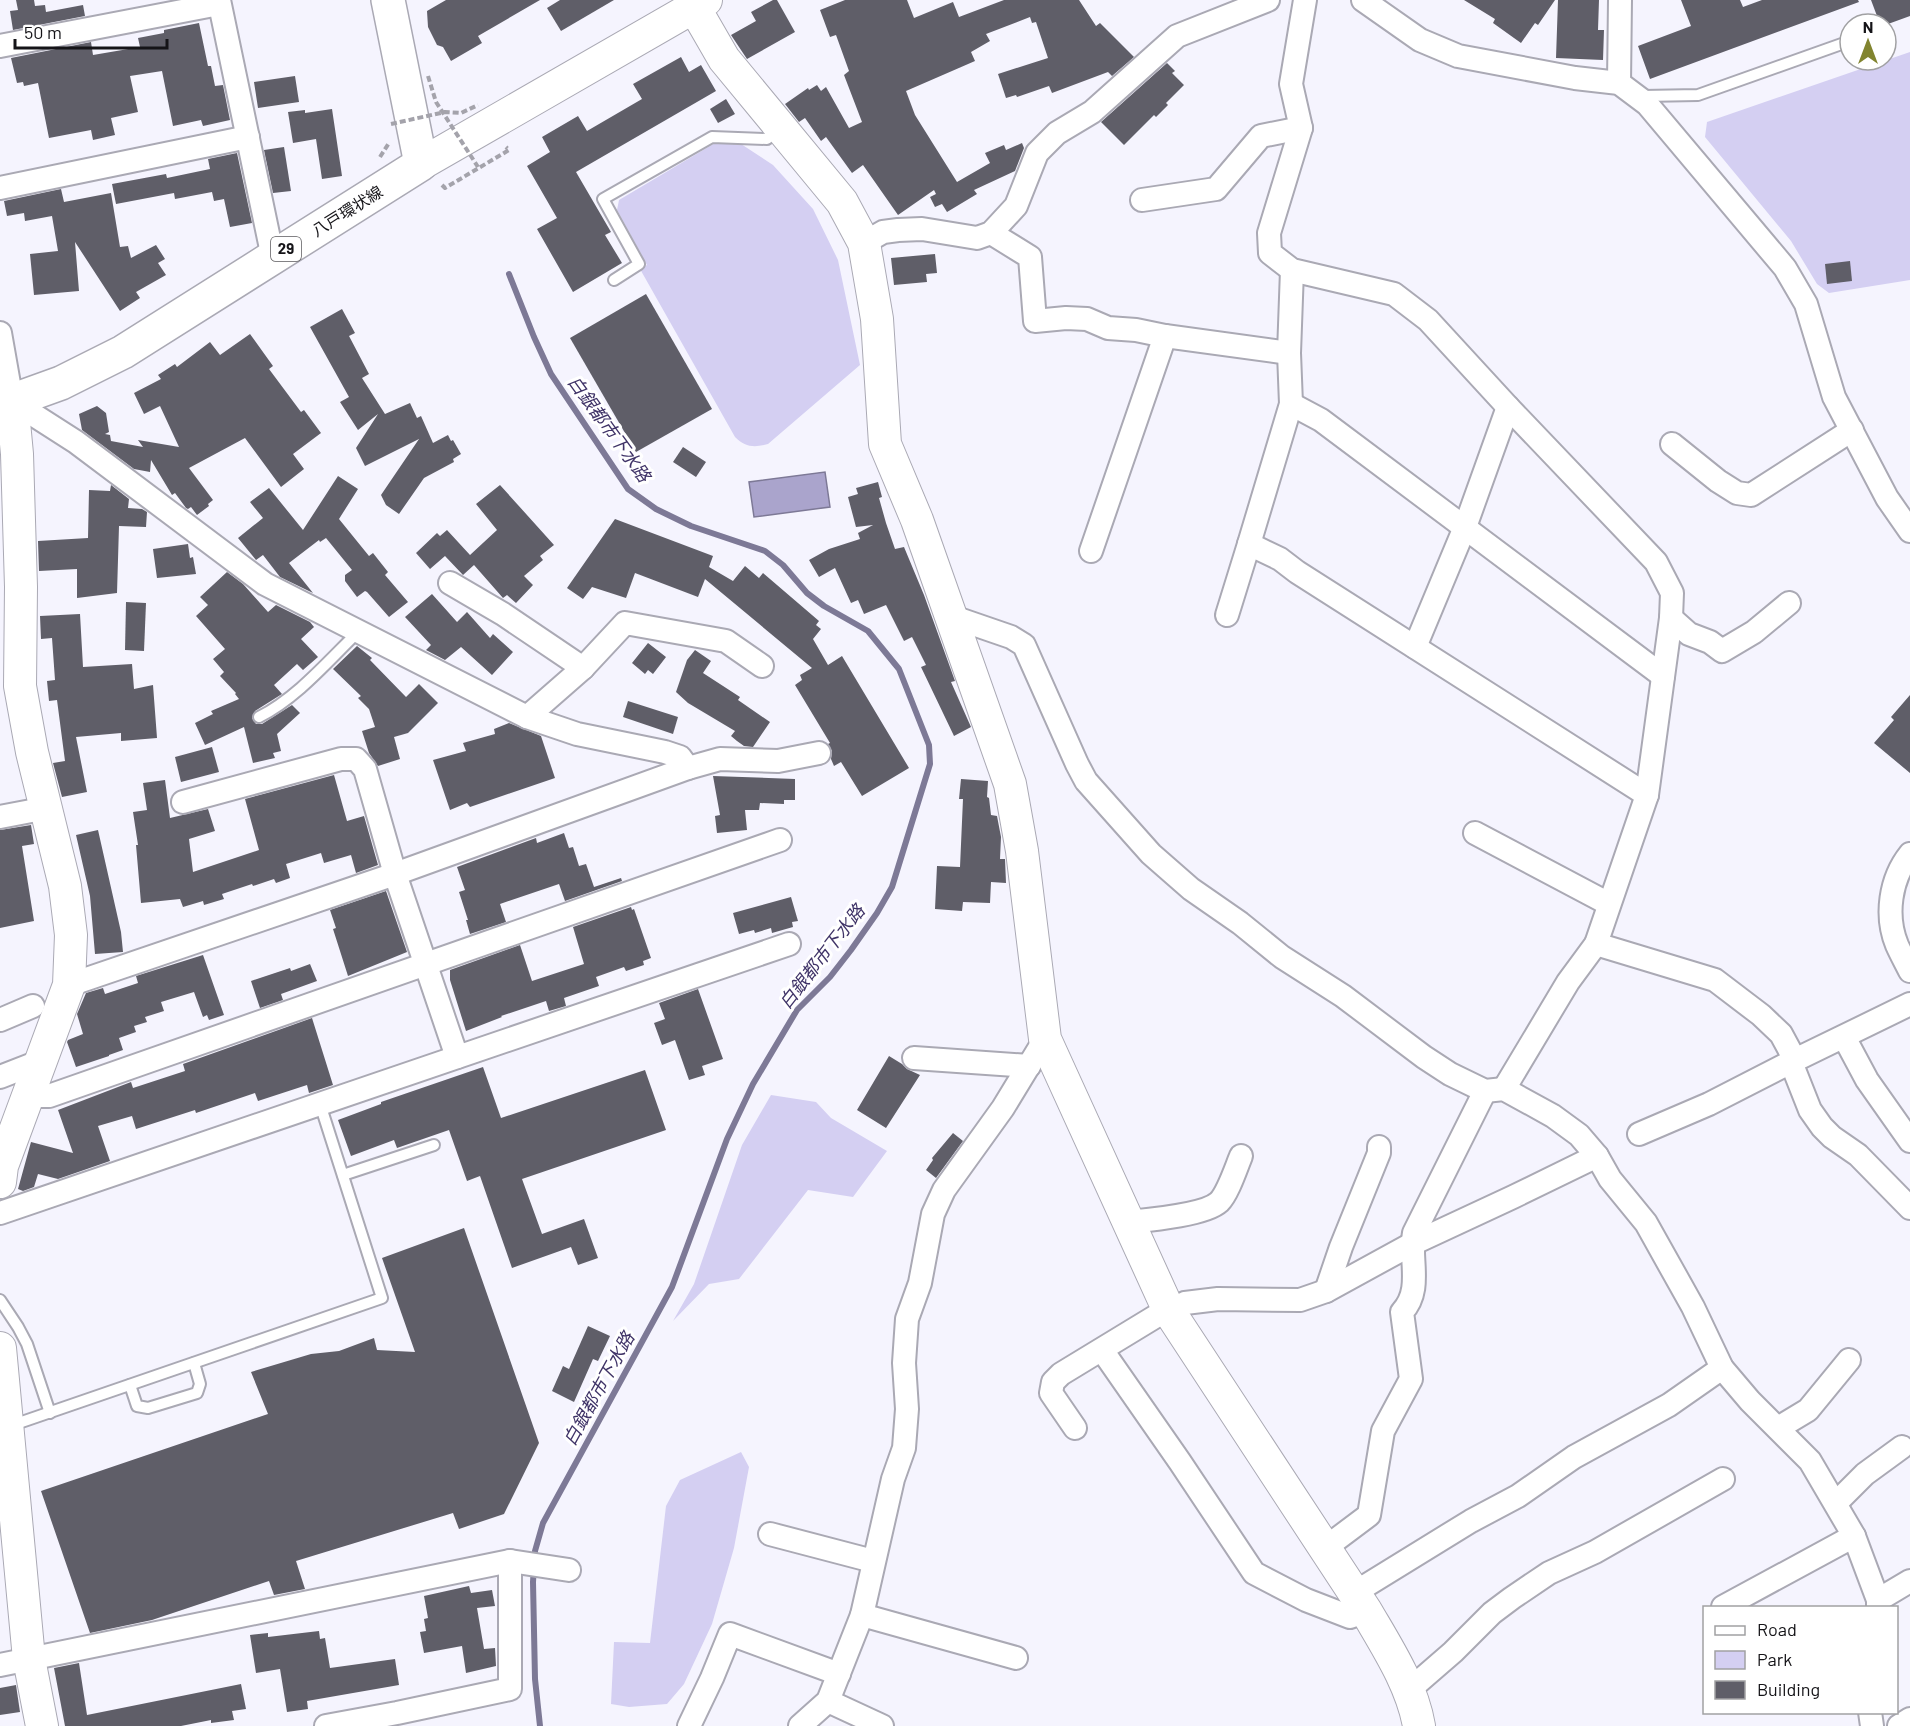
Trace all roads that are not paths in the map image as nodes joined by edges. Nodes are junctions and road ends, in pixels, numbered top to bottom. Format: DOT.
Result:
graph roads {
  1 [pos="388,0"];
  2 [pos="1268,0"];
  3 [pos="1305,0"];
  4 [pos="1364,0"];
  5 [pos="1620,0"];
  6 [pos="219,2"];
  7 [pos="695,2"];
  8 [pos="1838,45"];
  9 [pos="0,46"];
  10 [pos="1628,89"];
  11 [pos="781,128"];
  12 [pos="1301,128"];
  13 [pos="248,137"];
  14 [pos="432,174"];
  15 [pos="0,188"];
  16 [pos="1142,200"];
  17 [pos="991,233"];
  18 [pos="864,243"];
  19 [pos="273,258"];
  20 [pos="1292,270"];
  21 [pos="614,280"];
  22 [pos="0,333"];
  23 [pos="1165,336"];
  24 [pos="1289,353"];
  25 [pos="6,403"];
  26 [pos="1291,404"];
  27 [pos="1508,407"];
  28 [pos="1852,430"];
  29 [pos="1672,444"];
  30 [pos="1465,527"];
  31 [pos="1910,531"];
  32 [pos="1249,544"];
  33 [pos="1091,551"];
  34 [pos="450,583"];
  35 [pos="1789,603"];
  36 [pos="1227,615"];
  37 [pos="951,616"];
  38 [pos="1671,618"];
  39 [pos="359,631"];
  40 [pos="1415,647"];
  41 [pos="762,666"];
  42 [pos="583,669"];
  43 [pos="1663,676"];
  44 [pos="259,717"];
  45 [pos="527,717"];
  46 [pos="819,753"];
  47 [pos="688,768"];
  48 [pos="1647,795"];
  49 [pos="183,802"];
  50 [pos="47,808"];
  51 [pos="0,817"];
  52 [pos="1474,833"];
  53 [pos="780,840"];
  54 [pos="1910,854"];
  55 [pos="395,874"];
  56 [pos="1609,904"];
  57 [pos="789,944"];
  58 [pos="1596,944"];
  59 [pos="426,964"];
  60 [pos="1910,971"];
  61 [pos="69,985"];
  62 [pos="1910,1004"];
  63 [pos="33,1006"];
  64 [pos="0,1020"];
  65 [pos="1844,1037"];
  66 [pos="1045,1039"];
  67 [pos="457,1058"];
  68 [pos="914,1058"];
  69 [pos="41,1060"];
  70 [pos="1793,1061"];
  71 [pos="1029,1066"];
  72 [pos="0,1077"];
  73 [pos="1494,1090"];
  74 [pos="27,1096"];
  75 [pos="320,1104"];
  76 [pos="1639,1134"];
  77 [pos="1910,1141"];
  78 [pos="434,1145"];
  79 [pos="1379,1147"];
  80 [pos="1241,1156"];
  81 [pos="1597,1156"];
  82 [pos="343,1175"];
  83 [pos="0,1182"];
  84 [pos="1910,1208"];
  85 [pos="0,1213"];
  86 [pos="1128,1222"];
  87 [pos="1412,1244"];
  88 [pos="1326,1291"];
  89 [pos="0,1300"];
  90 [pos="1169,1311"];
  91 [pos="0,1348"];
  92 [pos="1102,1350"];
  93 [pos="1849,1360"];
  94 [pos="194,1363"];
  95 [pos="1722,1368"];
  96 [pos="130,1385"];
  97 [pos="50,1413"];
  98 [pos="4,1428"];
  99 [pos="1076,1428"];
  100 [pos="1778,1428"];
  101 [pos="1902,1447"];
  102 [pos="1723,1479"];
  103 [pos="1836,1503"];
  104 [pos="770,1534"];
  105 [pos="1854,1536"];
  106 [pos="1326,1548"];
  107 [pos="510,1561"];
  108 [pos="873,1561"];
  109 [pos="569,1570"];
  110 [pos="1910,1581"];
  111 [pos="1360,1602"];
  112 [pos="1878,1604"];
  113 [pos="1725,1606"];
  114 [pos="862,1615"];
  115 [pos="1016,1658"];
  116 [pos="14,1662"];
  117 [pos="838,1674"];
  118 [pos="1408,1691"];
  119 [pos="828,1701"];
  120 [pos="1910,1719"];
  121 [pos="398,1720"];
  122 [pos="42,1726"];
  123 [pos="326,1726"];
  124 [pos="689,1726"];
  125 [pos="800,1726"];
  126 [pos="882,1726"];
  127 [pos="1419,1726"];
  128 [pos="1899,1726"];
  1 -- 14 [label="main road"];
  2 -- 17 [label="street"];
  3 -- 12 [label="street"];
  4 -- 10 [label="street"];
  5 -- 10 [label="street"];
  6 -- 9 [label="street"];
  6 -- 13 [label="street"];
  7 -- 11 [label="street"];
  7 -- 14 [label="street"];
  8 -- 10 [label="lane"];
  10 -- 28 [label="street"];
  11 -- 18 [label="street"];
  11 -- 21 [label="lane"];
  12 -- 16 [label="street"];
  12 -- 20 [label="street"];
  13 -- 15 [label="street"];
  13 -- 19 [label="street"];
  14 -- 19 [label="main road, 八戸環状線 / 29"];
  17 -- 18 [label="street"];
  17 -- 23 [label="street"];
  18 -- 37 [label="street"];
  19 -- 25 [label="main road, 八戸環状線 / 29"];
  20 -- 24 [label="street"];
  20 -- 27 [label="street"];
  22 -- 25 [label="street"];
  23 -- 24 [label="street"];
  23 -- 33 [label="street"];
  24 -- 26 [label="street"];
  25 -- 39 [label="street"];
  25 -- 50 [label="street"];
  26 -- 30 [label="street"];
  26 -- 32 [label="street"];
  27 -- 30 [label="street"];
  27 -- 38 [label="street"];
  28 -- 29 [label="street"];
  28 -- 31 [label="street"];
  30 -- 40 [label="street"];
  30 -- 43 [label="street"];
  32 -- 36 [label="street"];
  32 -- 40 [label="street"];
  34 -- 42 [label="street"];
  35 -- 38 [label="street"];
  37 -- 66 [label="street"];
  37 -- 73 [label="street"];
  38 -- 43 [label="street"];
  39 -- 44 [label="lane"];
  39 -- 45 [label="street"];
  40 -- 48 [label="street"];
  41 -- 42 [label="street"];
  42 -- 45 [label="street"];
  43 -- 48 [label="street"];
  45 -- 47 [label="street"];
  46 -- 47 [label="street"];
  47 -- 55 [label="street"];
  48 -- 56 [label="street"];
  49 -- 55 [label="street"];
  50 -- 51 [label="street"];
  50 -- 61 [label="street"];
  52 -- 56 [label="street"];
  53 -- 59 [label="street"];
  54 -- 60 [label="street"];
  55 -- 59 [label="street"];
  55 -- 61 [label="street"];
  56 -- 58 [label="street"];
  57 -- 67 [label="street"];
  58 -- 70 [label="street"];
  58 -- 73 [label="street"];
  59 -- 67 [label="street"];
  59 -- 74 [label="street"];
  61 -- 69 [label="street"];
  62 -- 65 [label="street"];
  63 -- 64 [label="street"];
  65 -- 70 [label="street"];
  65 -- 77 [label="street"];
  66 -- 71 [label="street"];
  66 -- 86 [label="street"];
  67 -- 75 [label="street"];
  68 -- 71 [label="street"];
  69 -- 72 [label="street"];
  69 -- 74 [label="street"];
  70 -- 76 [label="street"];
  70 -- 84 [label="street"];
  71 -- 108 [label="street"];
  73 -- 81 [label="street"];
  73 -- 87 [label="street"];
  74 -- 83 [label="street"];
  75 -- 82 [label="lane"];
  75 -- 85 [label="street"];
  78 -- 82 [label="lane"];
  79 -- 88 [label="street"];
  80 -- 86 [label="street"];
  81 -- 87 [label="street"];
  81 -- 95 [label="street"];
  82 -- 94 [label="lane"];
  86 -- 90 [label="street"];
  87 -- 88 [label="street"];
  87 -- 106 [label="street"];
  88 -- 90 [label="street"];
  89 -- 97 [label="lane"];
  90 -- 92 [label="street"];
  90 -- 106 [label="street"];
  91 -- 98 [label="street"];
  92 -- 99 [label="street"];
  92 -- 111 [label="street"];
  93 -- 100 [label="street"];
  94 -- 96 [label="lane"];
  94 -- 96 [label="lane"];
  95 -- 100 [label="street"];
  95 -- 111 [label="street"];
  96 -- 97 [label="lane"];
  97 -- 98 [label="lane"];
  98 -- 116 [label="street"];
  100 -- 103 [label="street"];
  101 -- 103 [label="street"];
  102 -- 118 [label="street"];
  103 -- 105 [label="street"];
  104 -- 108 [label="street"];
  105 -- 112 [label="street"];
  105 -- 113 [label="street"];
  106 -- 111 [label="street"];
  107 -- 109 [label="street"];
  107 -- 116 [label="street"];
  107 -- 121 [label="street"];
  108 -- 114 [label="street"];
  110 -- 112 [label="street"];
  111 -- 118 [label="street"];
  114 -- 115 [label="street"];
  114 -- 117 [label="street"];
  116 -- 122 [label="street"];
  117 -- 119 [label="street"];
  117 -- 124 [label="street"];
  118 -- 127 [label="street"];
  119 -- 125 [label="street"];
  119 -- 126 [label="street"];
  120 -- 128 [label="street"];
  121 -- 123 [label="street"];
}
